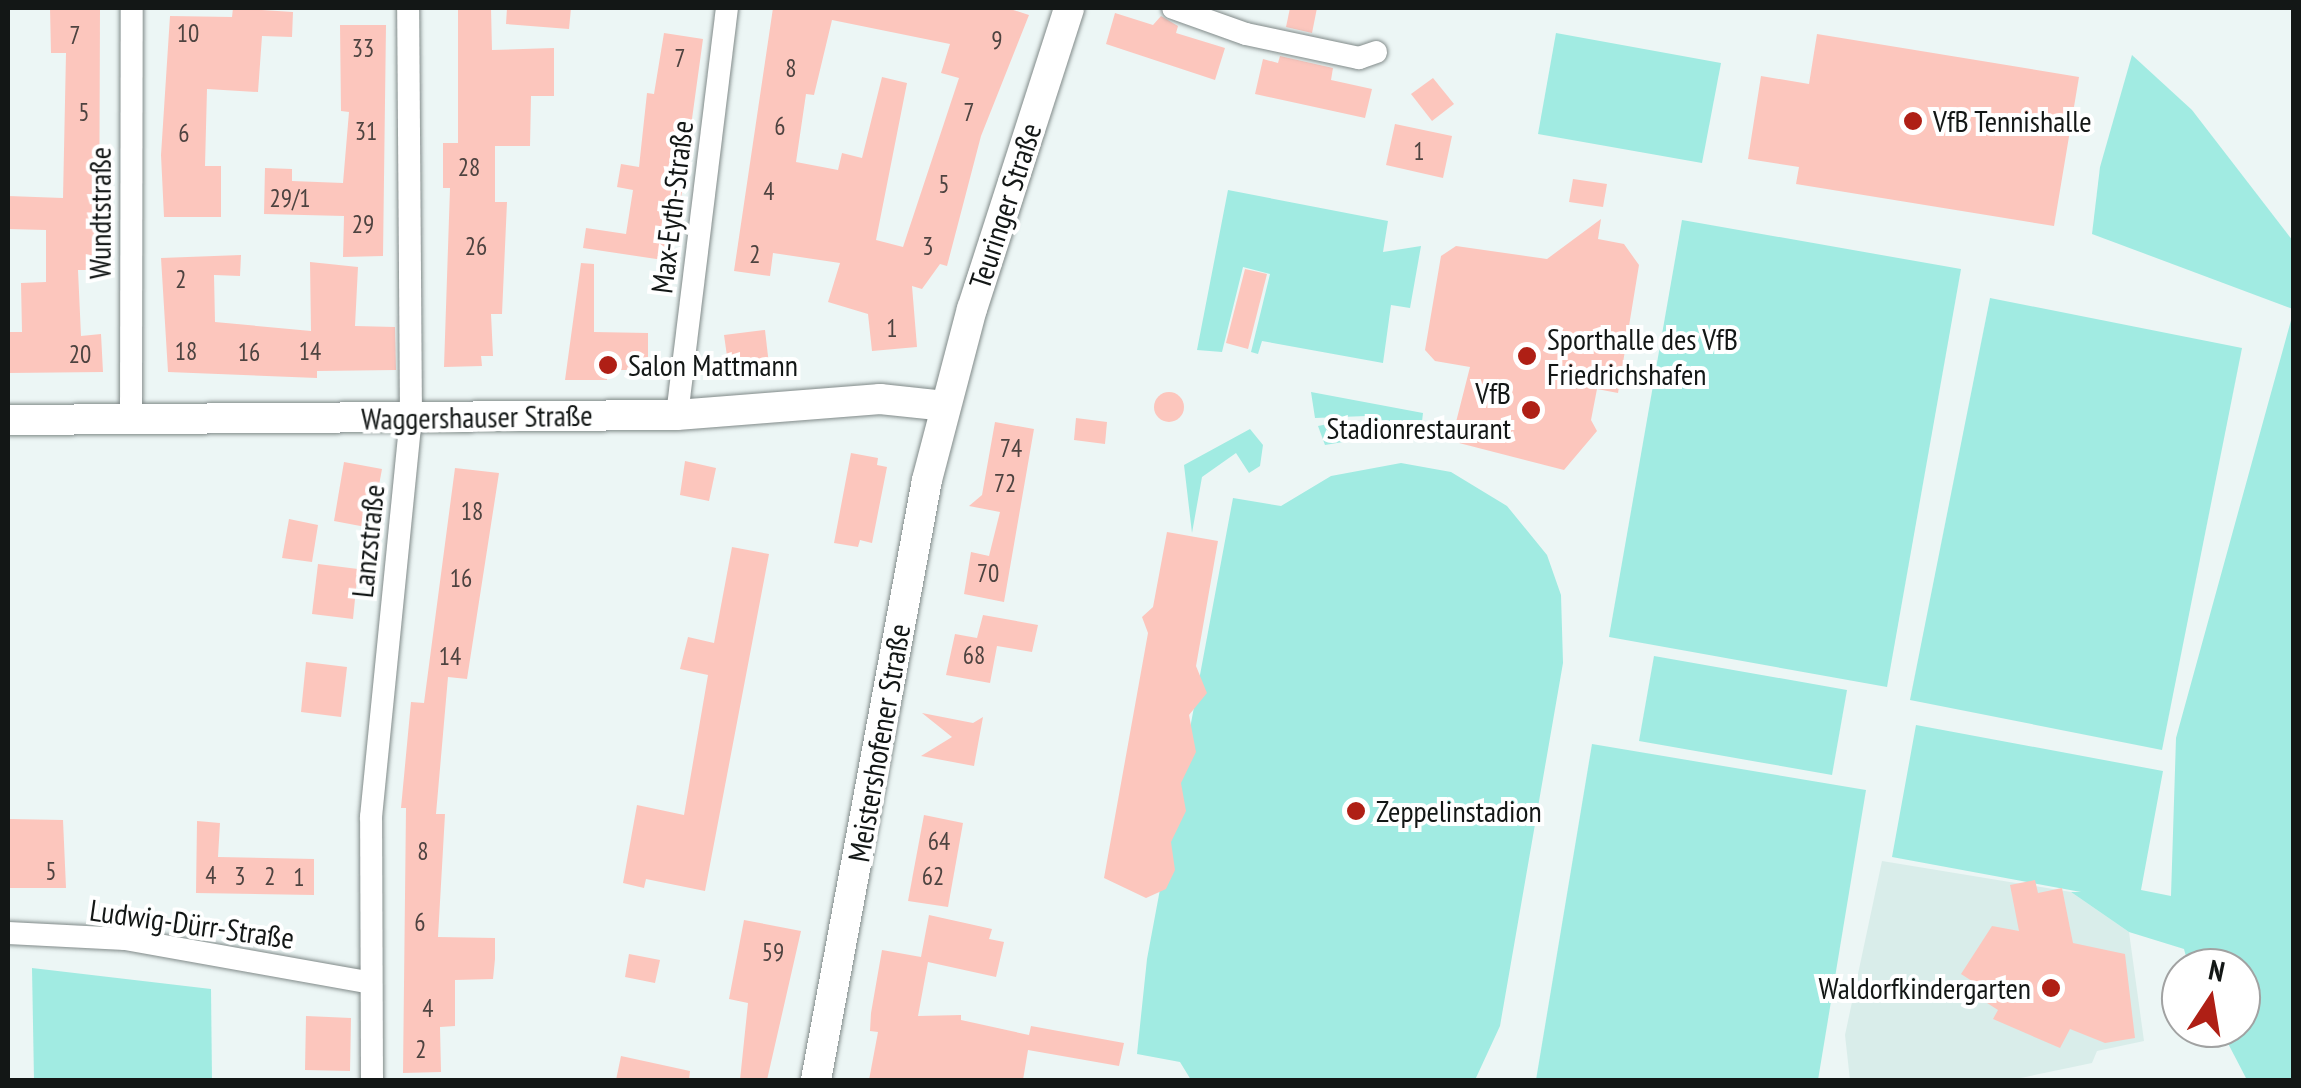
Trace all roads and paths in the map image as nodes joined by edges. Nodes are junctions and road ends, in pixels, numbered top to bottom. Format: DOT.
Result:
graph roads {
  1 [pos="132,8"];
  2 [pos="408,8"];
  3 [pos="727,8"];
  4 [pos="1069,8"];
  5 [pos="1173,8"];
  6 [pos="1376,52"];
  7 [pos="945,406"];
  8 [pos="677,415"];
  9 [pos="412,418"];
  10 [pos="131,419"];
  11 [pos="8,420"];
  12 [pos="8,933"];
  13 [pos="367,982"];
  14 [pos="372,1080"];
  15 [pos="816,1080"];
  1 -- 10 [label="street, Wundtstraße"];
  2 -- 9 [label="street, Lanzstraße"];
  3 -- 8 [label="street, Max-Eyth-Straße"];
  4 -- 7 [label="street, Teuringer Straße"];
  5 -- 6 [label="street"];
  7 -- 8 [label="street, Waggershauser Straße"];
  7 -- 15 [label="street, Meistershofener Straße"];
  8 -- 9 [label="street, Waggershauser Straße"];
  9 -- 10 [label="street, Waggershauser Straße"];
  9 -- 13 [label="street, Lanzstraße"];
  10 -- 11 [label="street, Waggershauser Straße"];
  12 -- 13 [label="street, Ludwig-Dürr-Straße"];
  13 -- 14 [label="street, Lanzstraße"];
}
